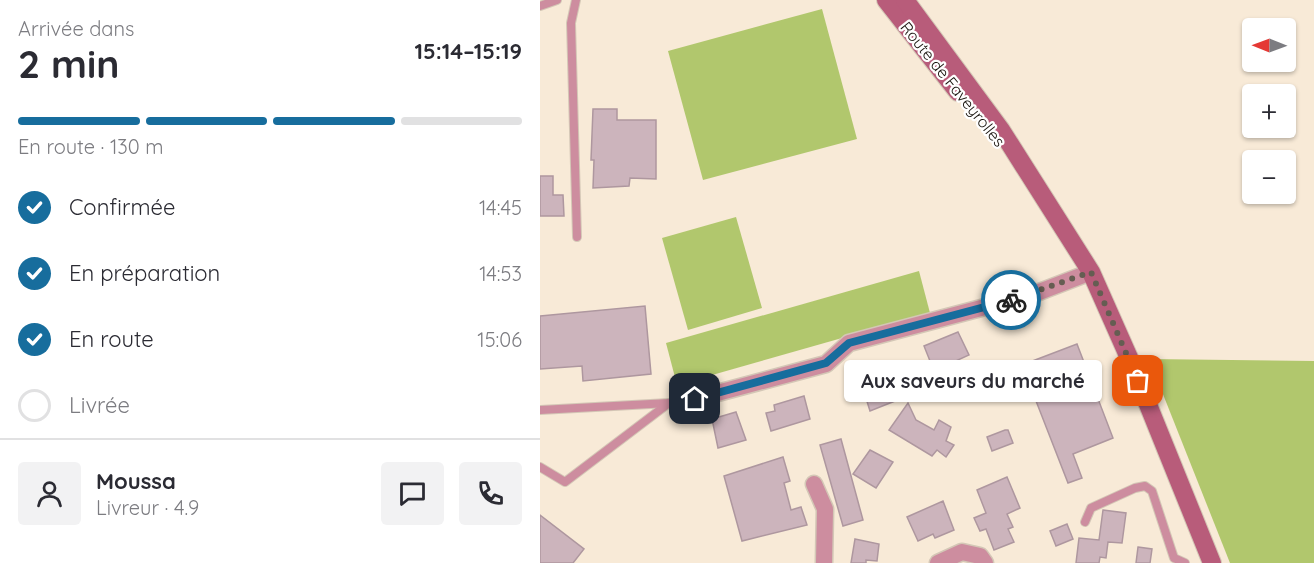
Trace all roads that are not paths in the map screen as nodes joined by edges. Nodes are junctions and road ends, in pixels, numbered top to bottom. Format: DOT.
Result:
graph roads {
  1 [pos="557,0"];
  2 [pos="576,0"];
  3 [pos="886,0"];
  4 [pos="905,0"];
  5 [pos="540,6"];
  6 [pos="1022,166"];
  7 [pos="577,237"];
  8 [pos="1091,272"];
  9 [pos="695,399"];
  10 [pos="669,403"];
  11 [pos="540,410"];
  12 [pos="540,467"];
  13 [pos="814,484"];
  14 [pos="1085,522"];
  15 [pos="824,563"];
  16 [pos="938,563"];
  17 [pos="985,563"];
  18 [pos="1185,563"];
  19 [pos="1211,563"];
  1 -- 5 [label="lane"];
  2 -- 7 [label="lane"];
  3 -- 6 [label="main road, Route de Faveyrolles"];
  4 -- 6 [label="main road, Route de Faveyrolles"];
  6 -- 8 [label="main road, Route de Faveyrolles"];
  8 -- 9 [label="street"];
  8 -- 19 [label="main road, Route de Faveyrolles"];
  9 -- 10 [label="lane"];
  10 -- 11 [label="lane"];
  10 -- 12 [label="lane"];
  13 -- 15 [label="street"];
  14 -- 18 [label="lane"];
  16 -- 17 [label="street"];
}
